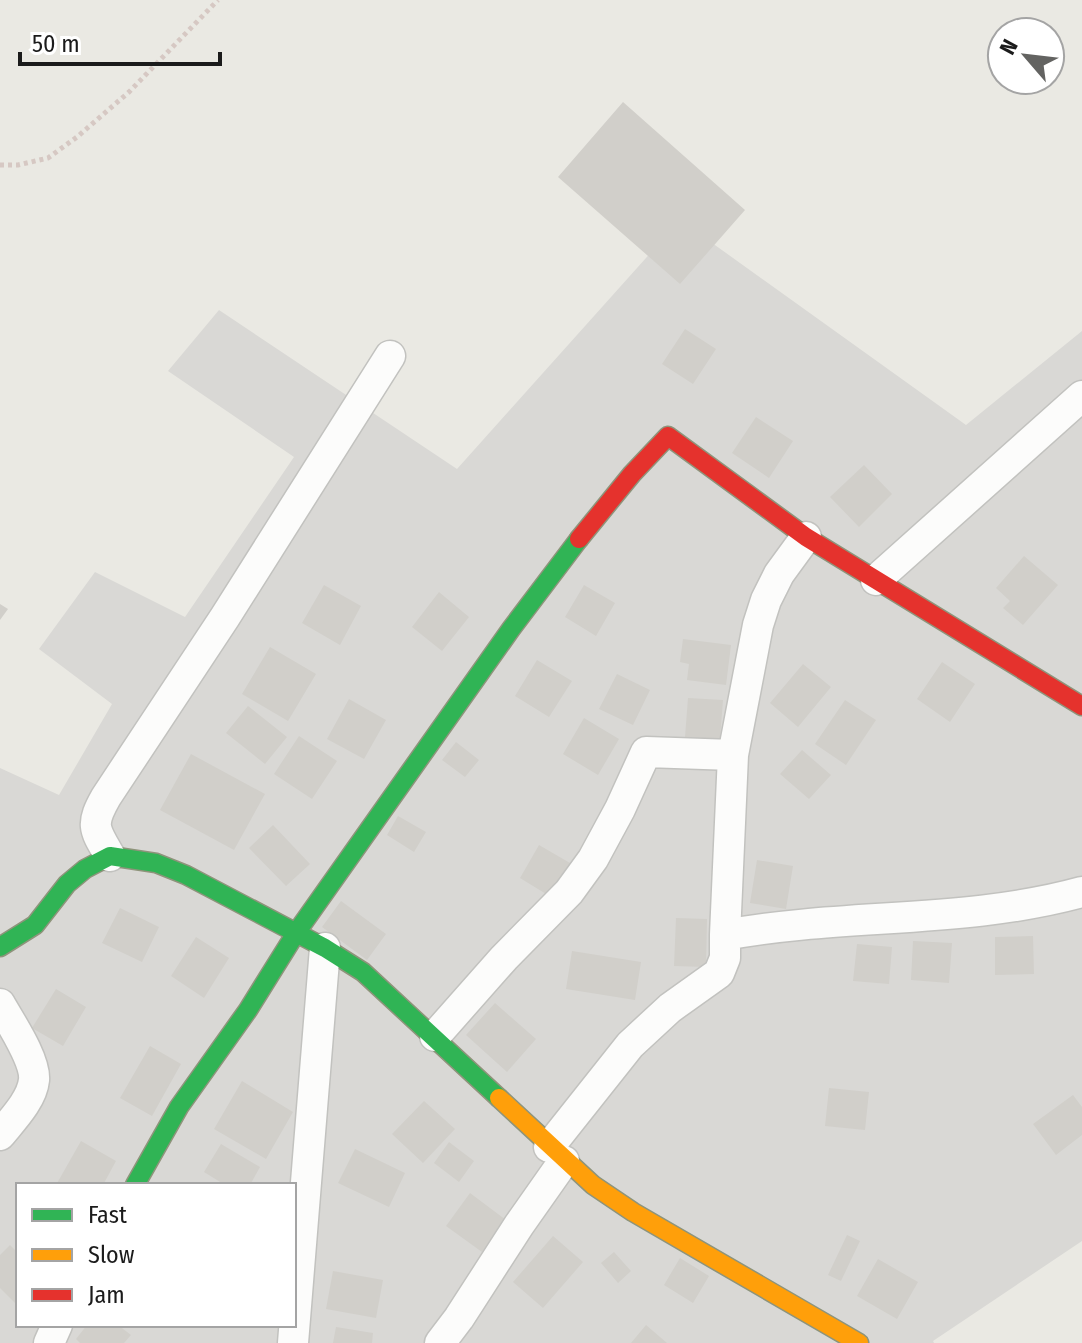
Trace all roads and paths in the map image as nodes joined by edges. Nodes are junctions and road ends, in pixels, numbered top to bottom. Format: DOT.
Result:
graph roads {
  1 [pos="218,0"];
  2 [pos="0,165"];
  3 [pos="390,356"];
  4 [pos="1082,396"];
  5 [pos="806,537"];
  6 [pos="876,580"];
  7 [pos="1082,706"];
  8 [pos="733,755"];
  9 [pos="110,856"];
  10 [pos="1082,892"];
  11 [pos="296,933"];
  12 [pos="725,935"];
  13 [pos="0,947"];
  14 [pos="325,948"];
  15 [pos="0,1004"];
  16 [pos="435,1036"];
  17 [pos="0,1135"];
  18 [pos="557,1154"];
  19 [pos="136,1183"];
  20 [pos="296,1306"];
  21 [pos="440,1343"];
  22 [pos="859,1343"];
  1 -- 2 [label="path"];
  3 -- 9 [label="street"];
  4 -- 6 [label="street"];
  5 -- 6 [label="street"];
  5 -- 8 [label="street"];
  5 -- 11 [label="street"];
  6 -- 7 [label="street"];
  8 -- 12 [label="street"];
  8 -- 16 [label="street"];
  9 -- 11 [label="street"];
  9 -- 13 [label="street"];
  10 -- 12 [label="street"];
  11 -- 14 [label="street"];
  11 -- 19 [label="street"];
  12 -- 18 [label="street"];
  14 -- 16 [label="street"];
  14 -- 20 [label="street"];
  15 -- 17 [label="street"];
  16 -- 18 [label="street"];
  18 -- 21 [label="street"];
  18 -- 22 [label="street"];
}
